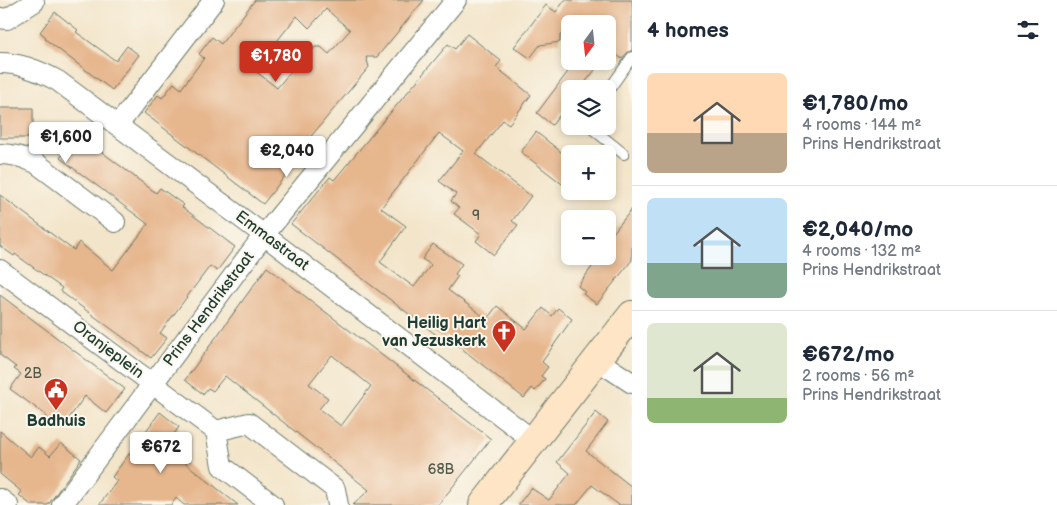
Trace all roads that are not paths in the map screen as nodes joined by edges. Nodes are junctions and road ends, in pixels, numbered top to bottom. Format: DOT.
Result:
graph roads {
  1 [pos="33,0"];
  2 [pos="214,0"];
  3 [pos="456,0"];
  4 [pos="0,18"];
  5 [pos="632,57"];
  6 [pos="0,63"];
  7 [pos="616,80"];
  8 [pos="118,125"];
  9 [pos="600,135"];
  10 [pos="0,154"];
  11 [pos="624,154"];
  12 [pos="115,222"];
  13 [pos="264,235"];
  14 [pos="0,270"];
  15 [pos="629,326"];
  16 [pos="597,360"];
  17 [pos="153,383"];
  18 [pos="632,383"];
  19 [pos="216,430"];
  20 [pos="534,441"];
  21 [pos="0,499"];
  22 [pos="8,505"];
  23 [pos="62,505"];
  24 [pos="273,505"];
  25 [pos="338,505"];
  26 [pos="483,505"];
  1 -- 4 [label="street"];
  2 -- 8 [label="street"];
  3 -- 13 [label="street, Prins Hendrikstraat"];
  5 -- 7 [label="lane"];
  6 -- 8 [label="street, Emmastraat"];
  8 -- 13 [label="street, Emmastraat"];
  9 -- 11 [label="lane"];
  10 -- 12 [label="street"];
  13 -- 17 [label="street, Prins Hendrikstraat"];
  13 -- 20 [label="street, Emmastraat"];
  14 -- 17 [label="street, Oranjeplein"];
  15 -- 16 [label="street"];
  16 -- 18 [label="street"];
  16 -- 20 [label="street"];
  17 -- 19 [label="street, Oranjeplein"];
  17 -- 23 [label="street, Prins Hendrikstraat"];
  19 -- 24 [label="street"];
  19 -- 25 [label="street"];
  20 -- 26 [label="street"];
  21 -- 22 [label="street"];
}
